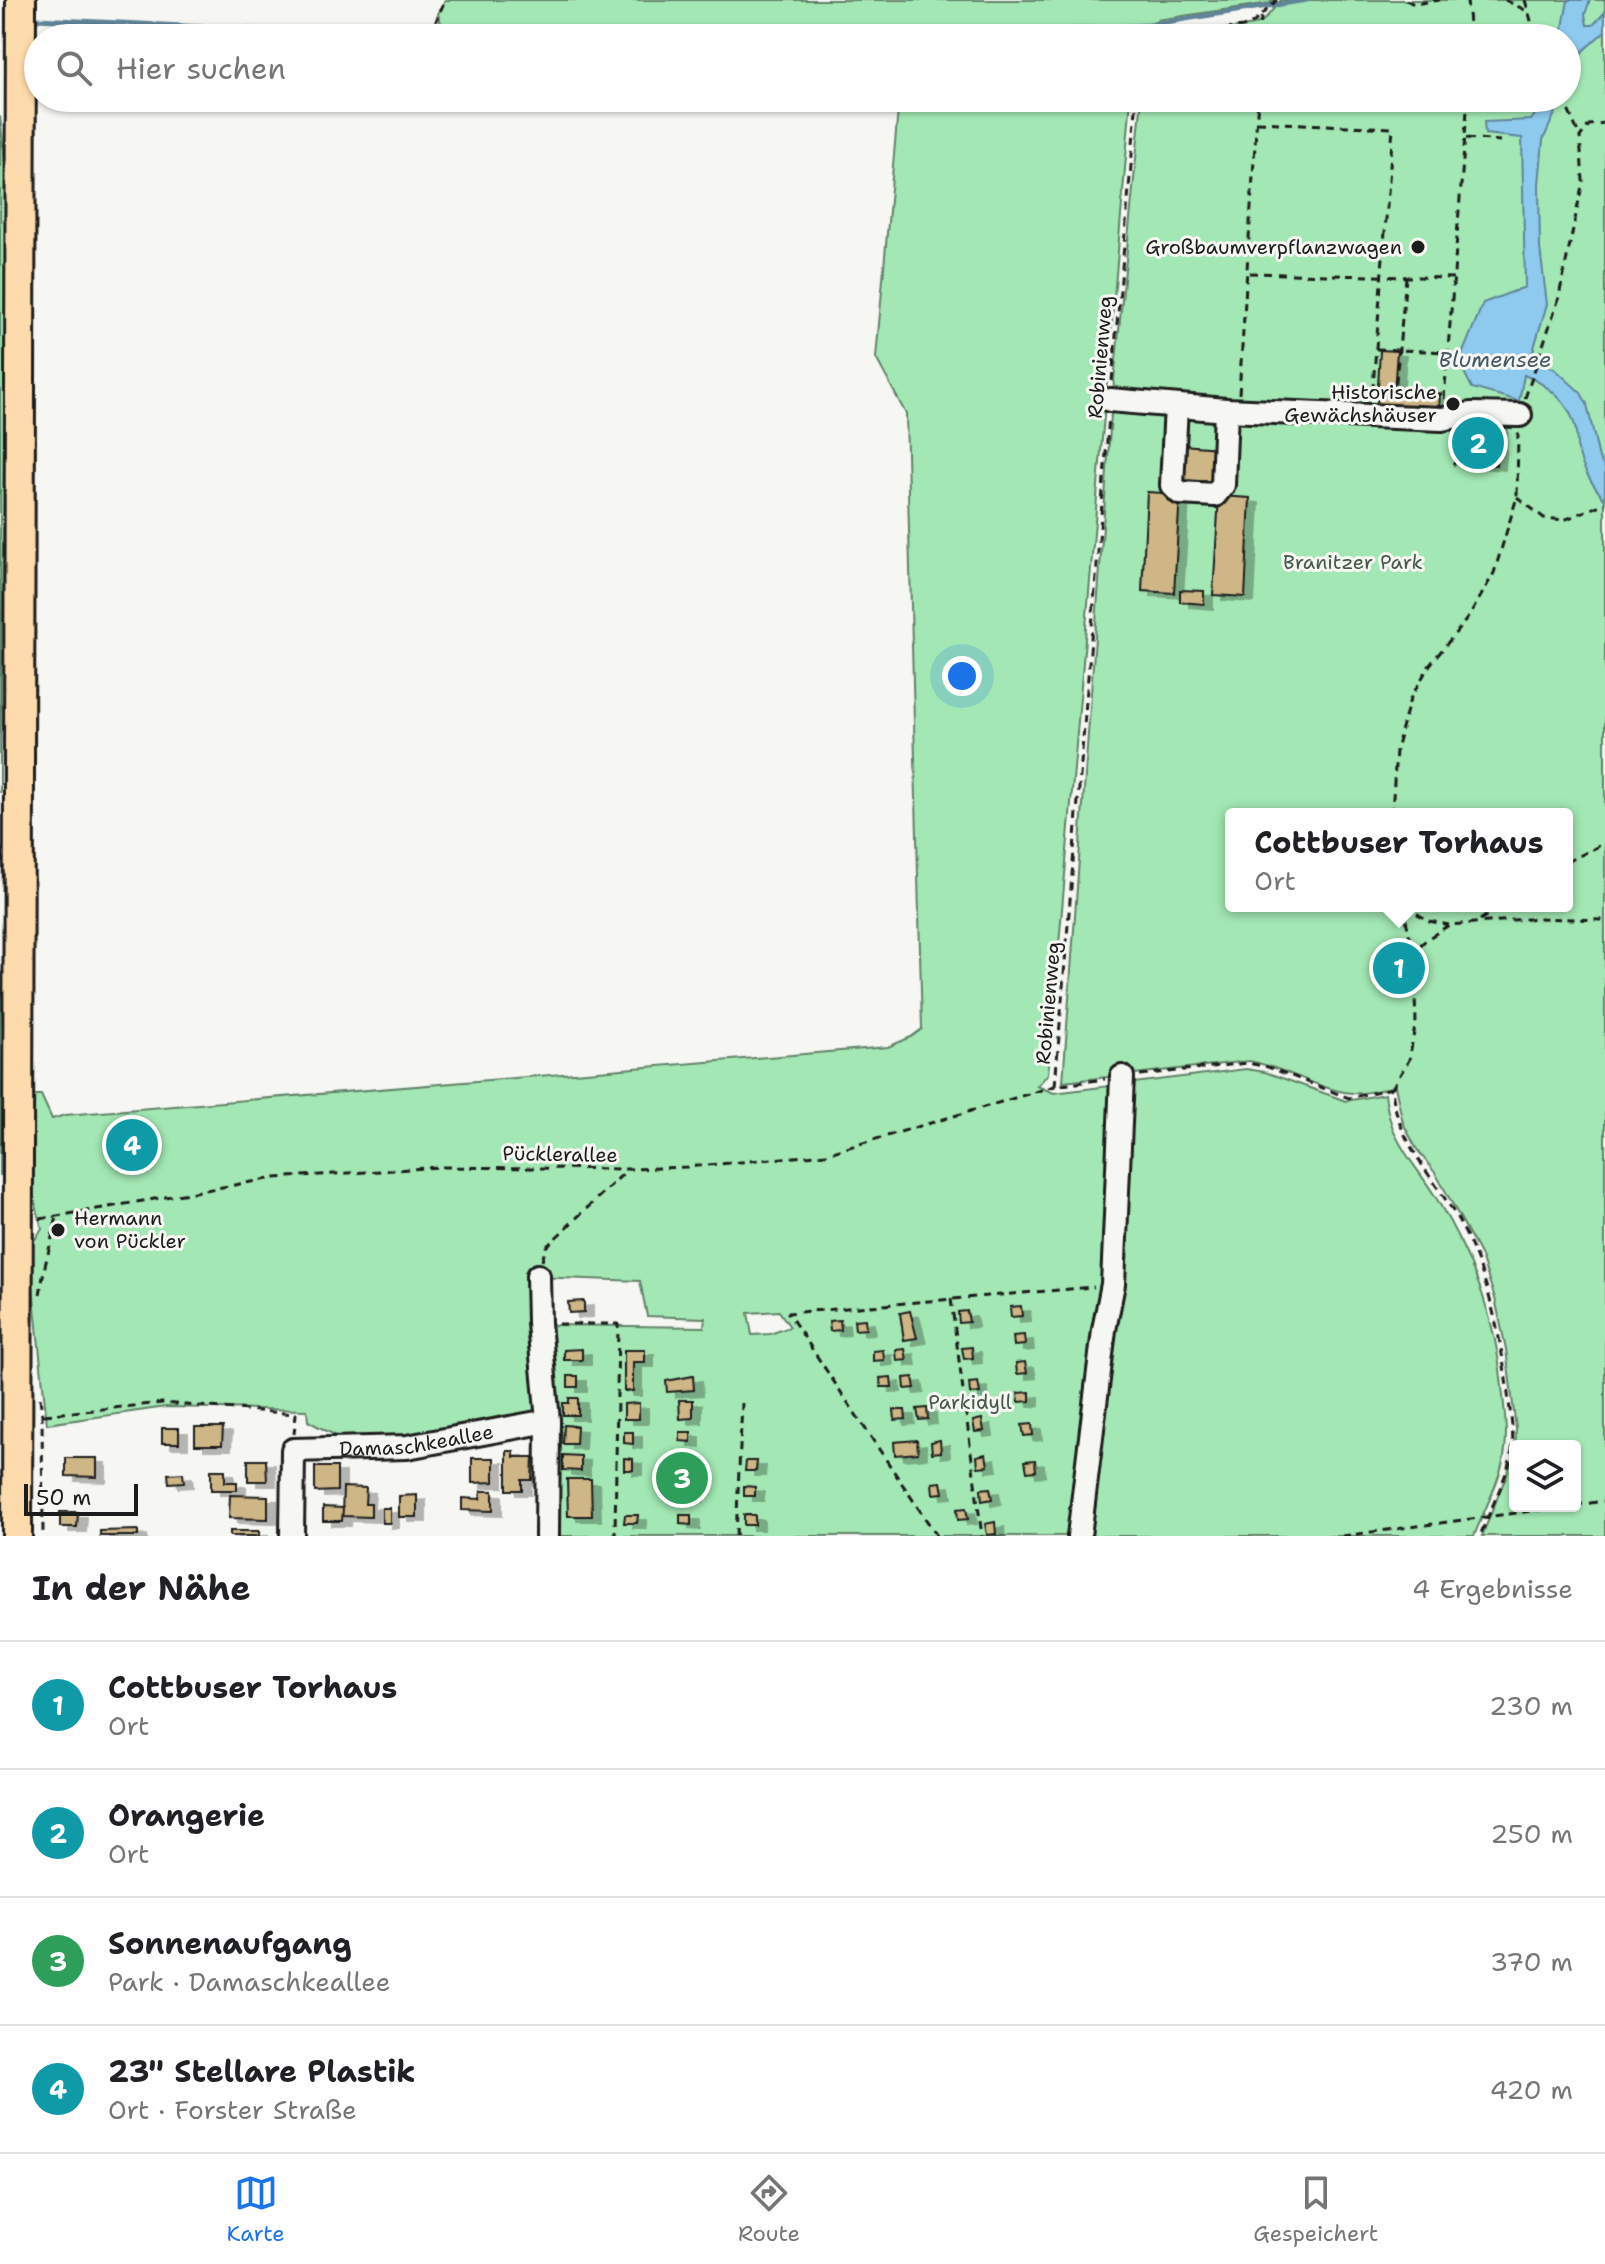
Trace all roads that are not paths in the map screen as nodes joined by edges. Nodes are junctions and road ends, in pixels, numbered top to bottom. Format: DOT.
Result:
graph roads {
  1 [pos="21,0"];
  2 [pos="1110,400"];
  3 [pos="1176,406"];
  4 [pos="1232,410"];
  5 [pos="1520,415"];
  6 [pos="1122,1077"];
  7 [pos="9,1183"];
  8 [pos="538,1276"];
  9 [pos="548,1421"];
  10 [pos="17,1536"];
  11 [pos="292,1536"];
  12 [pos="547,1536"];
  13 [pos="1079,1536"];
  1 -- 7 [label="main road"];
  2 -- 3 [label="street"];
  3 -- 4 [label="street"];
  3 -- 4 [label="street"];
  4 -- 5 [label="street"];
  6 -- 13 [label="street"];
  7 -- 10 [label="main road"];
  8 -- 9 [label="street"];
  9 -- 11 [label="street, Damaschkeallee"];
  9 -- 12 [label="street"];
}
